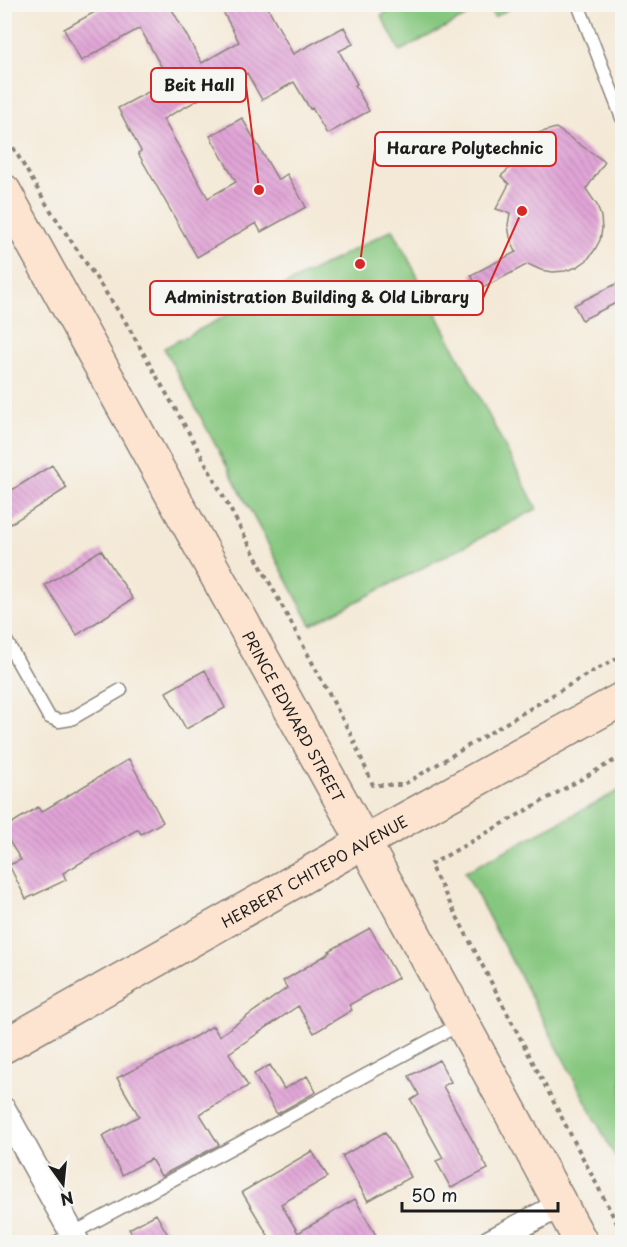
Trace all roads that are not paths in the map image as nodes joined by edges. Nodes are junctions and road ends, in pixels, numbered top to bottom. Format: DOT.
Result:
graph roads {
  1 [pos="578,4"];
  2 [pos="622,118"];
  3 [pos="4,191"];
  4 [pos="4,637"];
  5 [pos="120,690"];
  6 [pos="622,699"];
  7 [pos="364,842"];
  8 [pos="462,1023"];
  9 [pos="4,1046"];
  10 [pos="4,1110"];
  11 [pos="560,1204"];
  12 [pos="69,1240"];
  13 [pos="489,1242"];
  14 [pos="581,1242"];
  1 -- 2 [label="lane"];
  3 -- 7 [label="main road, PRINCE EDWARD STREET"];
  4 -- 5 [label="lane"];
  6 -- 7 [label="main road, HERBERT CHITEPO AVENUE"];
  7 -- 8 [label="main road, PRINCE EDWARD STREET"];
  7 -- 9 [label="main road, HERBERT CHITEPO AVENUE"];
  8 -- 11 [label="main road, PRINCE EDWARD STREET"];
  8 -- 12 [label="lane"];
  10 -- 12 [label="street"];
  11 -- 13 [label="street"];
  11 -- 14 [label="main road, PRINCE EDWARD STREET"];
}
